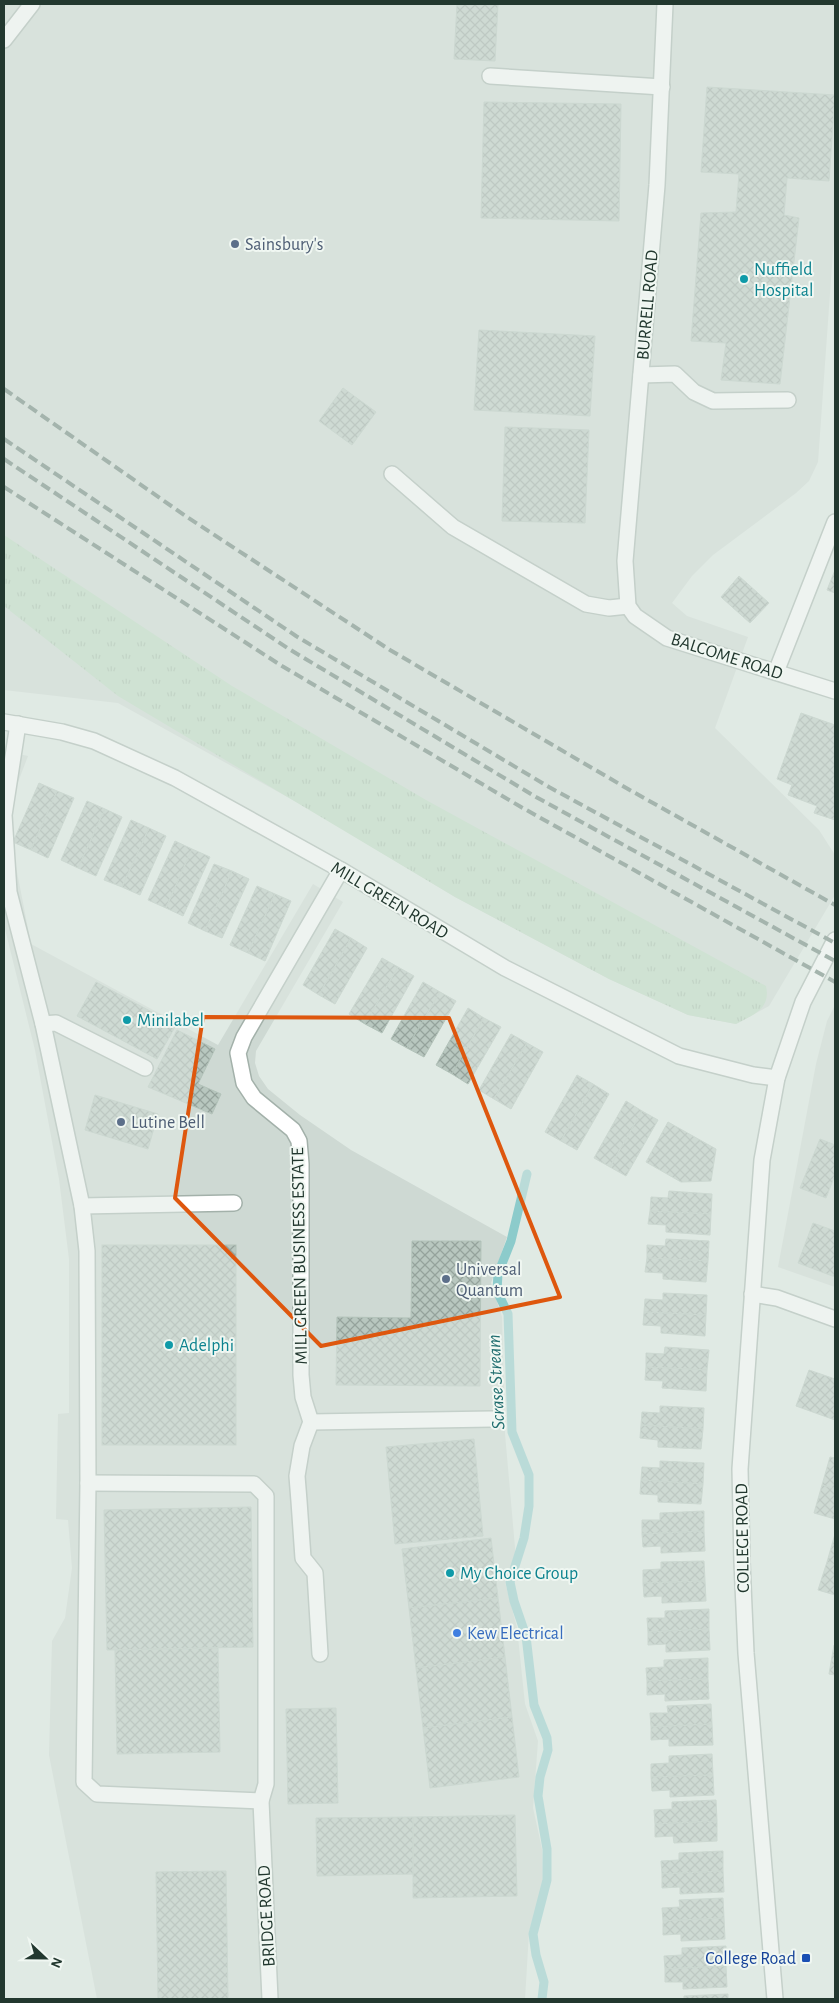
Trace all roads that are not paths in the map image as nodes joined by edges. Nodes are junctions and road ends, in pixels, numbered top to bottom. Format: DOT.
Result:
graph roads {
  1 [pos="32,4"];
  2 [pos="665,4"];
  3 [pos="4,40"];
  4 [pos="490,76"];
  5 [pos="662,87"];
  6 [pos="641,375"];
  7 [pos="788,400"];
  8 [pos="392,474"];
  9 [pos="835,522"];
  10 [pos="628,606"];
  11 [pos="776,672"];
  12 [pos="835,691"];
  13 [pos="11,723"];
  14 [pos="341,870"];
  15 [pos="835,940"];
  16 [pos="43,1024"];
  17 [pos="145,1068"];
  18 [pos="777,1078"];
  19 [pos="234,1203"];
  20 [pos="82,1206"];
  21 [pos="752,1294"];
  22 [pos="835,1318"];
  23 [pos="492,1418"];
  24 [pos="311,1422"];
  25 [pos="88,1483"];
  26 [pos="320,1654"];
  27 [pos="261,1801"];
  28 [pos="270,1999"];
  29 [pos="775,1999"];
  1 -- 3 [label="street"];
  2 -- 5 [label="street, BURRELL ROAD"];
  4 -- 5 [label="street"];
  5 -- 6 [label="street, BURRELL ROAD"];
  6 -- 7 [label="street"];
  6 -- 10 [label="street, BURRELL ROAD"];
  8 -- 10 [label="street"];
  9 -- 11 [label="street"];
  10 -- 11 [label="street, BALCOME ROAD"];
  11 -- 12 [label="street, BALCOME ROAD"];
  13 -- 14 [label="street, MILL GREEN ROAD"];
  13 -- 16 [label="street"];
  14 -- 18 [label="street, MILL GREEN ROAD"];
  14 -- 24 [label="street, MILL GREEN BUSINESS ESTATE"];
  15 -- 18 [label="street, COLLEGE ROAD"];
  16 -- 17 [label="street"];
  16 -- 20 [label="street"];
  18 -- 21 [label="street, COLLEGE ROAD"];
  19 -- 20 [label="street"];
  20 -- 25 [label="street"];
  21 -- 22 [label="street"];
  21 -- 29 [label="street, COLLEGE ROAD"];
  23 -- 24 [label="street"];
  24 -- 26 [label="street"];
  25 -- 27 [label="street"];
  25 -- 27 [label="street, BRIDGE ROAD"];
  27 -- 28 [label="street, BRIDGE ROAD"];
}
